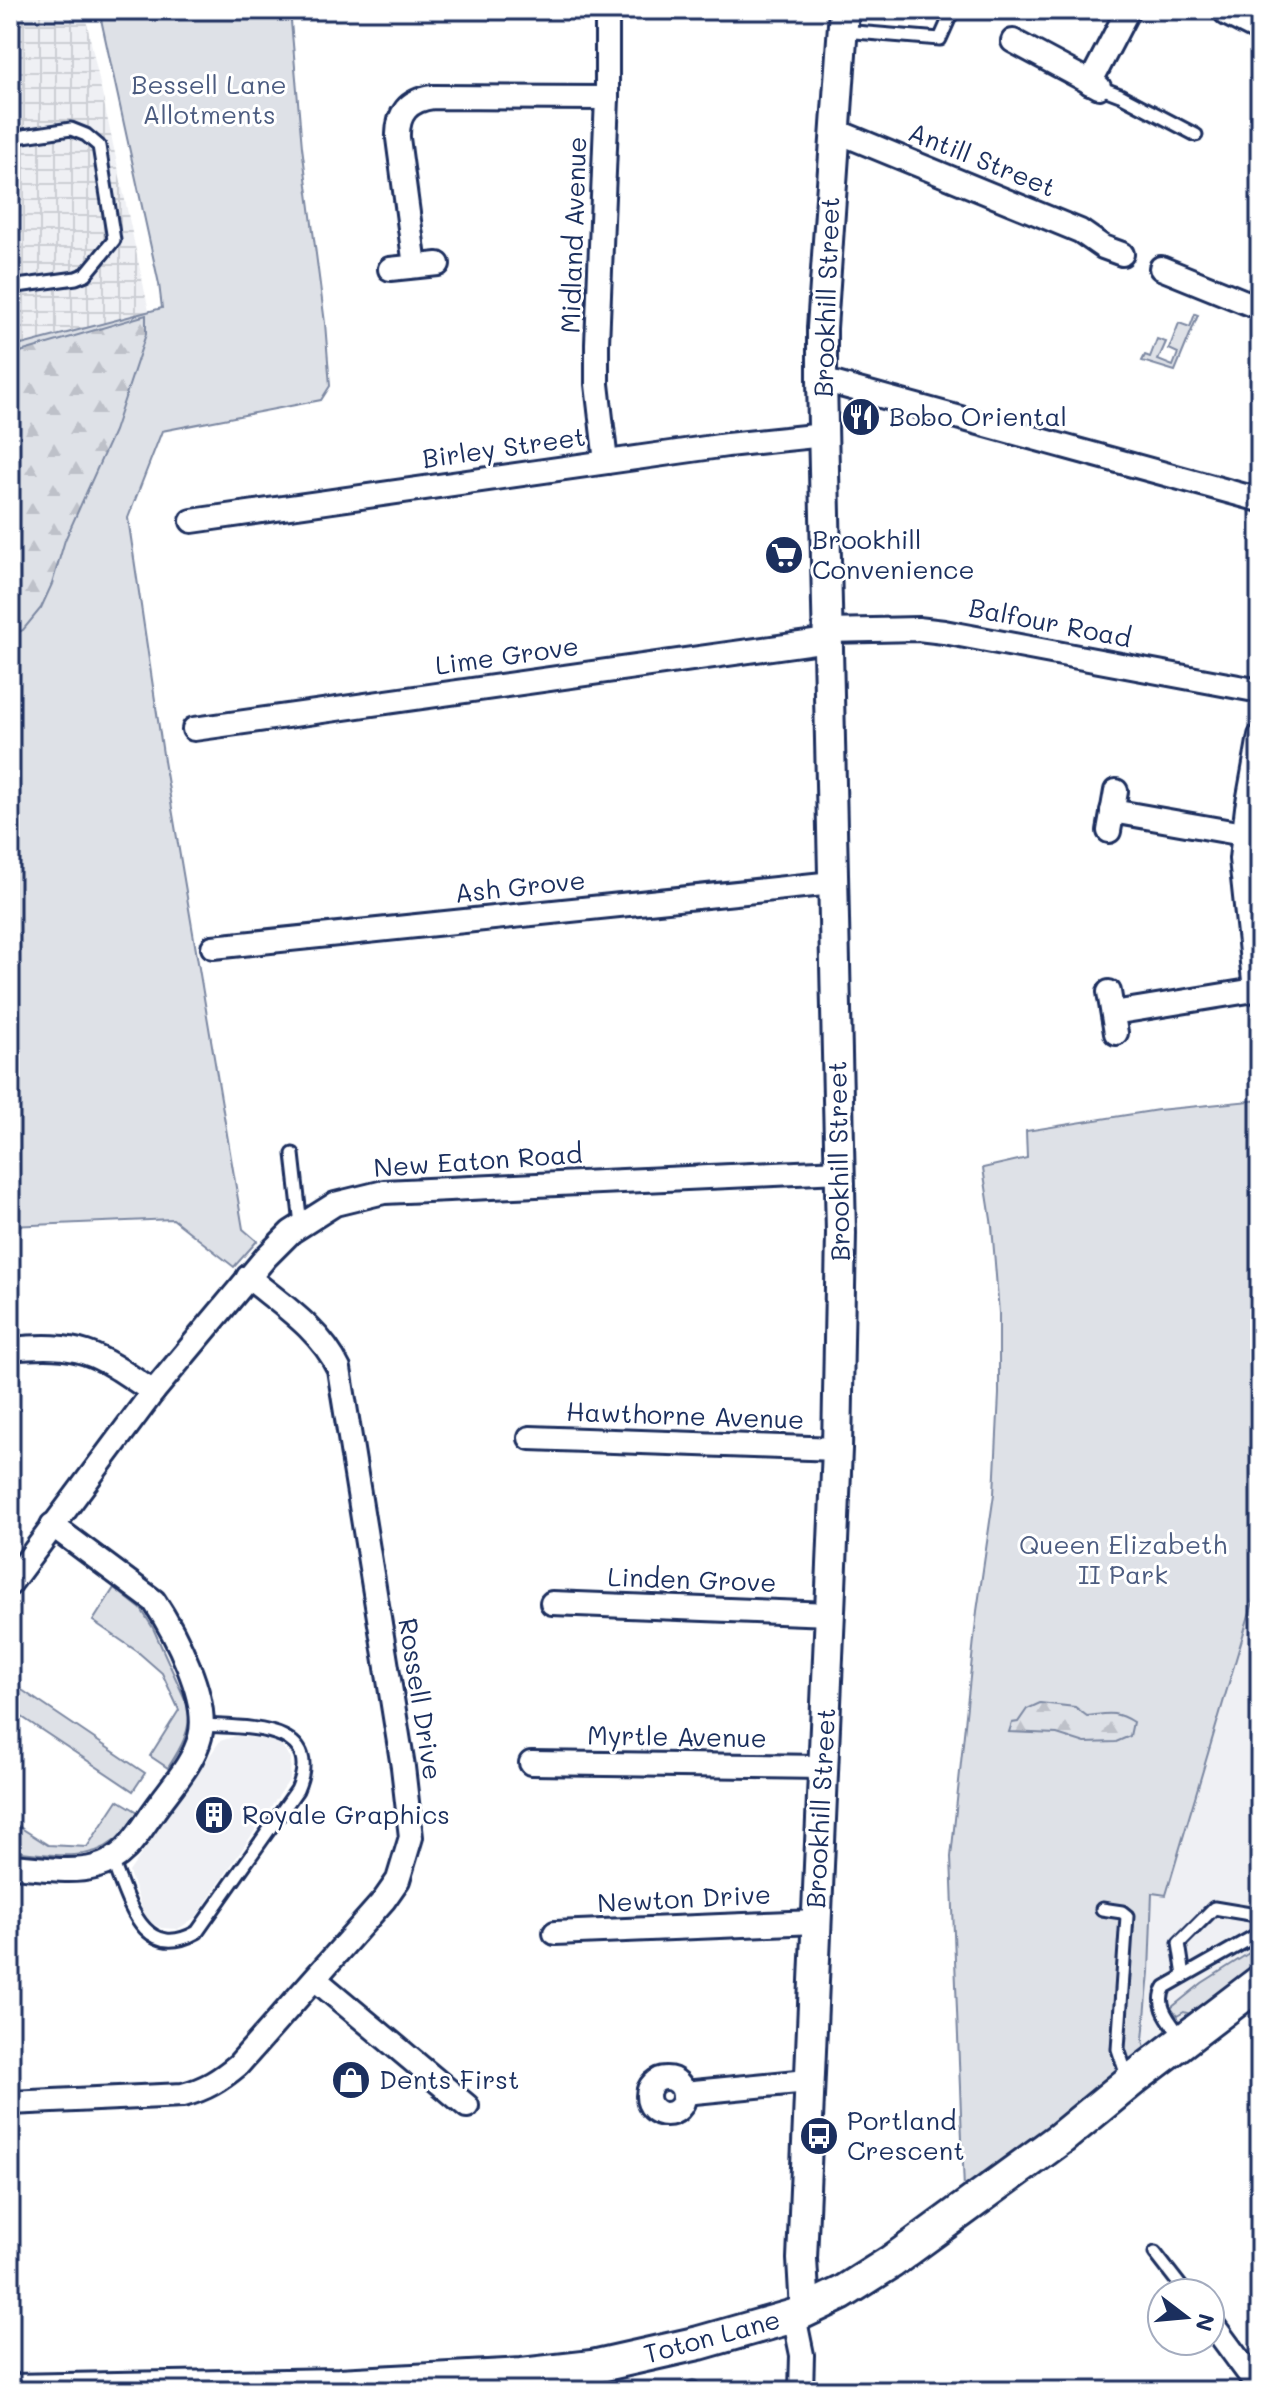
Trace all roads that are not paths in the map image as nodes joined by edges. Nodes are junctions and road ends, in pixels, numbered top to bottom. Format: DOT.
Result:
graph roads {
  1 [pos="607,10"];
  2 [pos="953,10"];
  3 [pos="1128,10"];
  4 [pos="1230,10"];
  5 [pos="844,20"];
  6 [pos="1260,25"];
  7 [pos="1013,41"];
  8 [pos="1094,85"];
  9 [pos="607,98"];
  10 [pos="836,131"];
  11 [pos="1196,135"];
  12 [pos="10,138"];
  13 [pos="1107,256"];
  14 [pos="1161,268"];
  15 [pos="390,269"];
  16 [pos="10,287"];
  17 [pos="1260,308"];
  18 [pos="822,380"];
  19 [pos="824,435"];
  20 [pos="606,462"];
  21 [pos="1260,500"];
  22 [pos="192,521"];
  23 [pos="827,635"];
  24 [pos="1260,691"];
  25 [pos="194,729"];
  26 [pos="1260,736"];
  27 [pos="1112,811"];
  28 [pos="1243,834"];
  29 [pos="833,883"];
  30 [pos="1252,891"];
  31 [pos="213,947"];
  32 [pos="1258,990"];
  33 [pos="1113,1013"];
  34 [pos="293,1154"];
  35 [pos="840,1171"];
  36 [pos="301,1225"];
  37 [pos="248,1277"];
  38 [pos="10,1349"];
  39 [pos="153,1392"];
  40 [pos="530,1438"];
  41 [pos="837,1449"];
  42 [pos="52,1525"];
  43 [pos="10,1584"];
  44 [pos="552,1603"];
  45 [pos="830,1614"];
  46 [pos="202,1725"];
  47 [pos="531,1763"];
  48 [pos="822,1767"];
  49 [pos="112,1860"];
  50 [pos="10,1866"];
  51 [pos="1102,1909"];
  52 [pos="1250,1914"];
  53 [pos="815,1922"];
  54 [pos="555,1933"];
  55 [pos="1260,1933"];
  56 [pos="1184,1976"];
  57 [pos="315,1979"];
  58 [pos="1260,1982"];
  59 [pos="1183,2041"];
  60 [pos="1133,2079"];
  61 [pos="808,2081"];
  62 [pos="684,2093"];
  63 [pos="10,2103"];
  64 [pos="467,2106"];
  65 [pos="1155,2253"];
  66 [pos="1174,2277"];
  67 [pos="800,2314"];
  68 [pos="1226,2343"];
  69 [pos="523,2383"];
  70 [pos="257,2388"];
  71 [pos="1260,2389"];
  72 [pos="10,2391"];
  73 [pos="801,2391"];
  1 -- 9 [label="street, Midland Avenue"];
  2 -- 5 [label="lane"];
  3 -- 8 [label="street"];
  4 -- 6 [label="main road"];
  5 -- 10 [label="street, Brookhill Street"];
  7 -- 8 [label="street"];
  8 -- 11 [label="lane"];
  9 -- 15 [label="street"];
  9 -- 20 [label="street, Midland Avenue"];
  10 -- 13 [label="street, Antill Street"];
  10 -- 18 [label="street, Brookhill Street"];
  12 -- 16 [label="lane"];
  14 -- 17 [label="street"];
  18 -- 19 [label="street, Brookhill Street"];
  18 -- 21 [label="street"];
  19 -- 20 [label="street, Birley Street"];
  19 -- 23 [label="street, Brookhill Street"];
  20 -- 22 [label="street, Birley Street"];
  23 -- 24 [label="street, Balfour Road"];
  23 -- 25 [label="street, Lime Grove"];
  23 -- 29 [label="street, Brookhill Street"];
  26 -- 28 [label="street"];
  27 -- 28 [label="street"];
  28 -- 30 [label="street"];
  29 -- 31 [label="street, Ash Grove"];
  29 -- 35 [label="street, Brookhill Street"];
  30 -- 32 [label="street"];
  32 -- 33 [label="street"];
  34 -- 36 [label="lane"];
  35 -- 36 [label="street, New Eaton Road"];
  35 -- 41 [label="street, Brookhill Street"];
  36 -- 37 [label="street, New Eaton Road"];
  37 -- 39 [label="street, New Eaton Road"];
  37 -- 57 [label="street, Rossell Drive"];
  38 -- 39 [label="street"];
  39 -- 42 [label="street, New Eaton Road"];
  40 -- 41 [label="street, Hawthorne Avenue"];
  41 -- 45 [label="street, Brookhill Street"];
  42 -- 43 [label="street, New Eaton Road"];
  42 -- 46 [label="street"];
  44 -- 45 [label="street, Linden Grove"];
  45 -- 48 [label="street, Brookhill Street"];
  46 -- 49 [label="street"];
  46 -- 49 [label="lane"];
  47 -- 48 [label="street, Myrtle Avenue"];
  48 -- 53 [label="street, Brookhill Street"];
  49 -- 50 [label="street"];
  51 -- 60 [label="lane"];
  52 -- 56 [label="lane"];
  53 -- 54 [label="street, Newton Drive"];
  53 -- 61 [label="street, Brookhill Street"];
  55 -- 56 [label="lane"];
  56 -- 59 [label="lane"];
  57 -- 63 [label="street, Rossell Drive"];
  57 -- 64 [label="street"];
  58 -- 59 [label="main road, Toton Lane"];
  59 -- 60 [label="main road, Toton Lane"];
  60 -- 67 [label="main road, Toton Lane"];
  61 -- 62 [label="street"];
  61 -- 67 [label="street, Brookhill Street"];
  65 -- 66 [label="lane"];
  67 -- 69 [label="main road, Toton Lane"];
  67 -- 73 [label="street"];
  68 -- 71 [label="street"];
  69 -- 70 [label="main road, Toton Lane"];
  70 -- 72 [label="main road, Toton Lane"];
}
